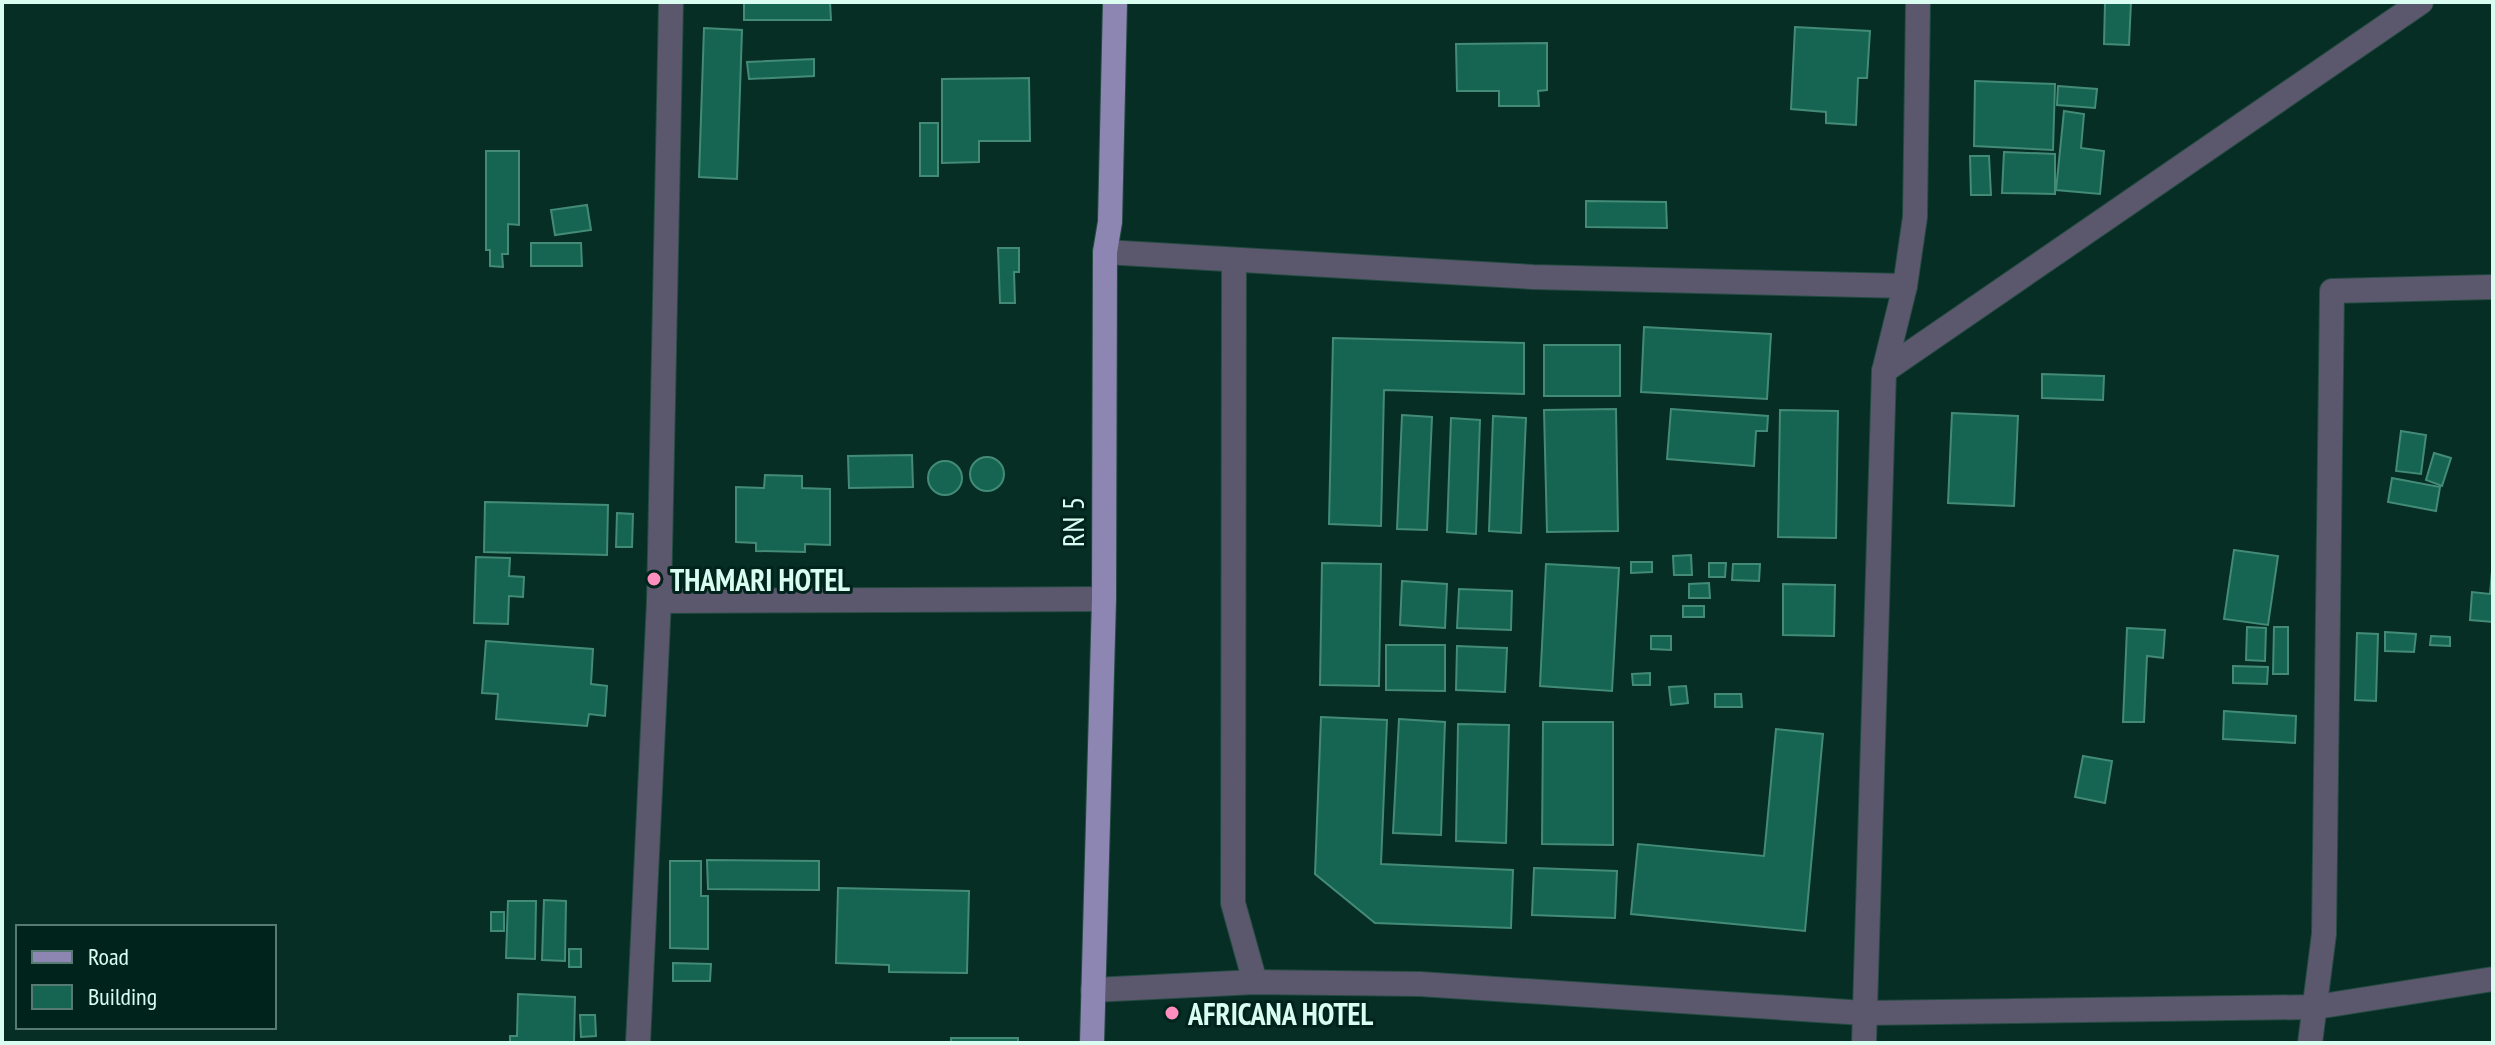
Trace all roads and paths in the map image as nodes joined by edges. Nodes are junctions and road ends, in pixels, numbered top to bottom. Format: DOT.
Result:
graph roads {
  1 [pos="671,2"];
  2 [pos="1115,2"];
  3 [pos="1918,2"];
  4 [pos="2421,2"];
  5 [pos="1105,252"];
  6 [pos="1234,260"];
  7 [pos="1905,286"];
  8 [pos="2493,287"];
  9 [pos="1884,371"];
  10 [pos="1104,599"];
  11 [pos="659,601"];
  12 [pos="2493,979"];
  13 [pos="1255,982"];
  14 [pos="1093,990"];
  15 [pos="2316,1007"];
  16 [pos="1864,1013"];
  17 [pos="638,1043"];
  18 [pos="1092,1043"];
  19 [pos="1864,1043"];
  20 [pos="2310,1043"];
  1 -- 11 [label="street"];
  2 -- 5 [label="main road, RN 5 / RN 5"];
  3 -- 7 [label="street"];
  4 -- 9 [label="street"];
  5 -- 6 [label="street"];
  5 -- 10 [label="main road, RN 5 / RN 5"];
  6 -- 7 [label="street"];
  6 -- 13 [label="street"];
  7 -- 9 [label="street"];
  8 -- 15 [label="street"];
  9 -- 16 [label="street"];
  10 -- 11 [label="street"];
  10 -- 14 [label="main road, RN 5 / RN 5"];
  11 -- 17 [label="street"];
  12 -- 15 [label="street"];
  13 -- 14 [label="street"];
  13 -- 16 [label="street"];
  14 -- 18 [label="main road, RN 5 / RN 5"];
  15 -- 16 [label="street"];
  15 -- 20 [label="street"];
  16 -- 19 [label="street"];
}
